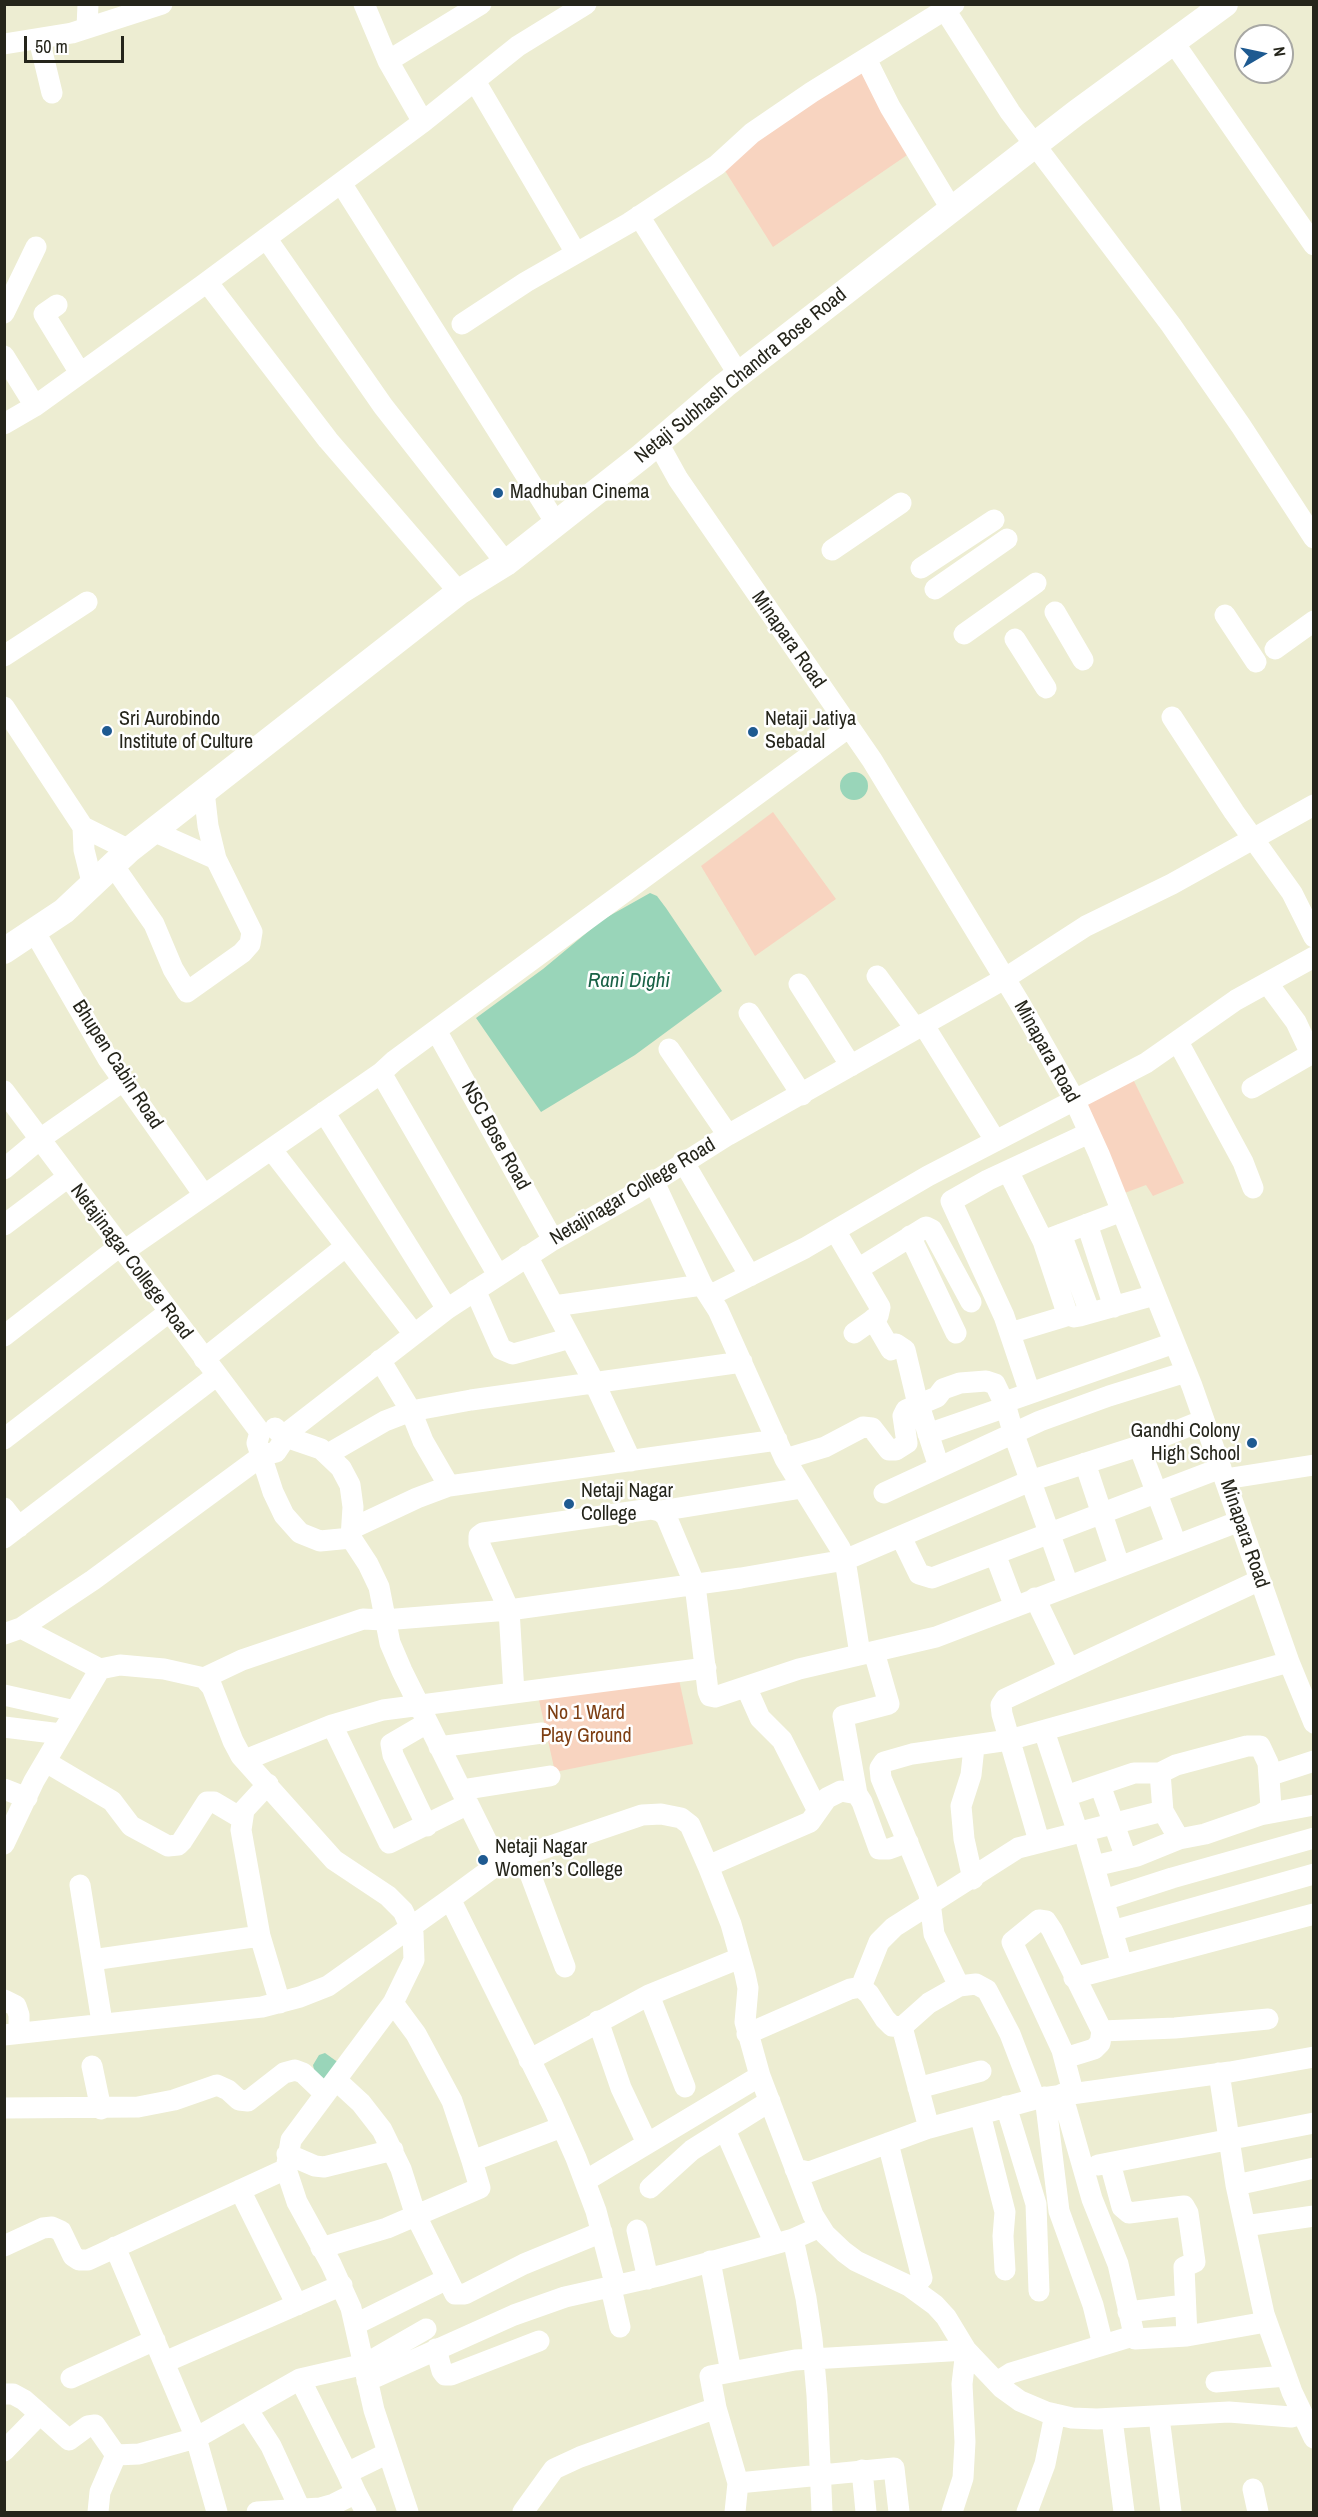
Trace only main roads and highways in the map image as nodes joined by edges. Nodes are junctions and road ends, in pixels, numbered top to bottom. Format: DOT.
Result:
graph roads {
  1 [pos="1225,4"];
  2 [pos="4,951"];
  1 -- 2 [label="main road, Netaji Subhash Chandra Bose Road"];
}
